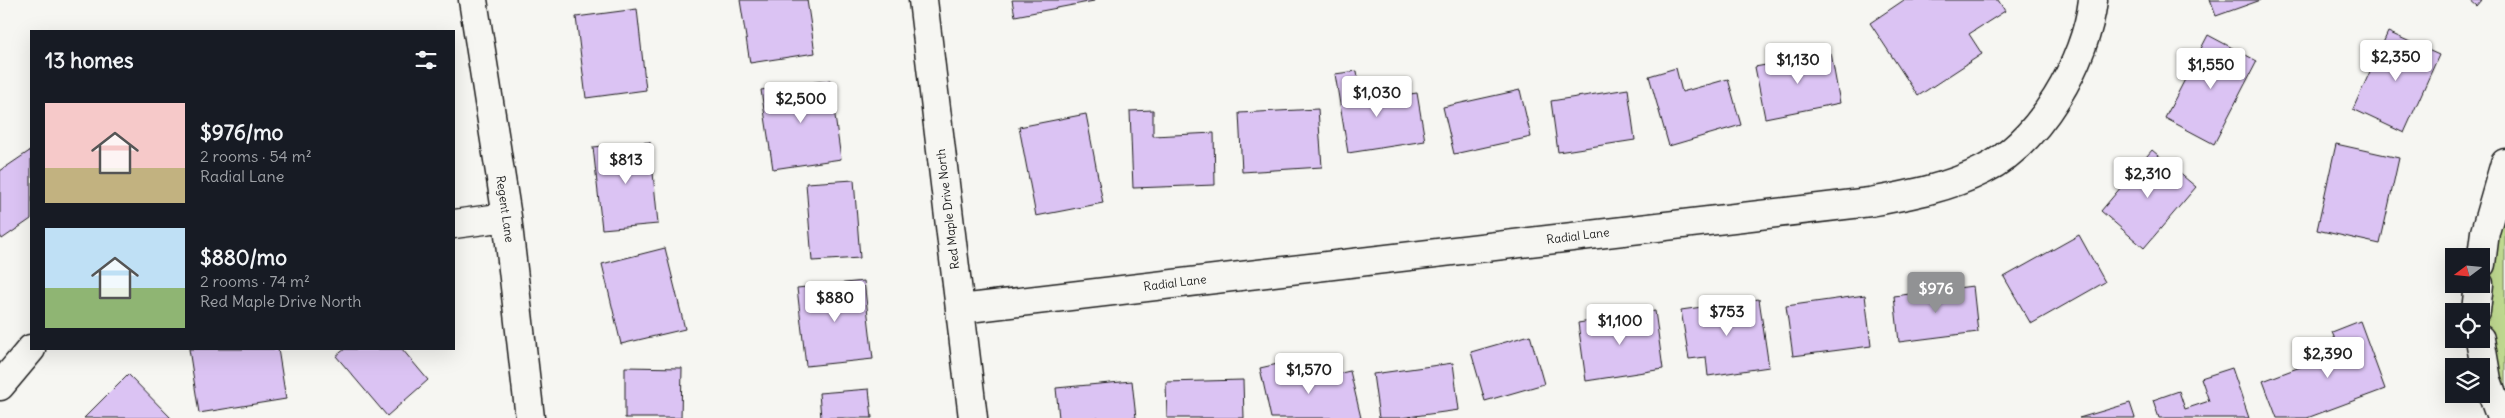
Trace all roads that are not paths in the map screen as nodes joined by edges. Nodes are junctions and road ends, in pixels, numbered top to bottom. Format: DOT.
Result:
graph roads {
  1 [pos="474,0"];
  2 [pos="923,0"];
  3 [pos="2093,0"];
  4 [pos="2505,163"];
  5 [pos="507,218"];
  6 [pos="455,224"];
  7 [pos="2483,248"];
  8 [pos="960,309"];
  9 [pos="2482,348"];
  10 [pos="30,350"];
  11 [pos="0,386"];
  12 [pos="530,418"];
  13 [pos="973,418"];
  14 [pos="2501,418"];
  1 -- 5 [label="street, Regent Lane"];
  2 -- 8 [label="street, Red Maple Drive North"];
  3 -- 8 [label="street, Radial Lane"];
  4 -- 7 [label="street"];
  5 -- 6 [label="street"];
  5 -- 12 [label="street, Regent Lane"];
  8 -- 13 [label="street, Red Maple Drive North"];
  9 -- 14 [label="street"];
  10 -- 11 [label="street"];
}
